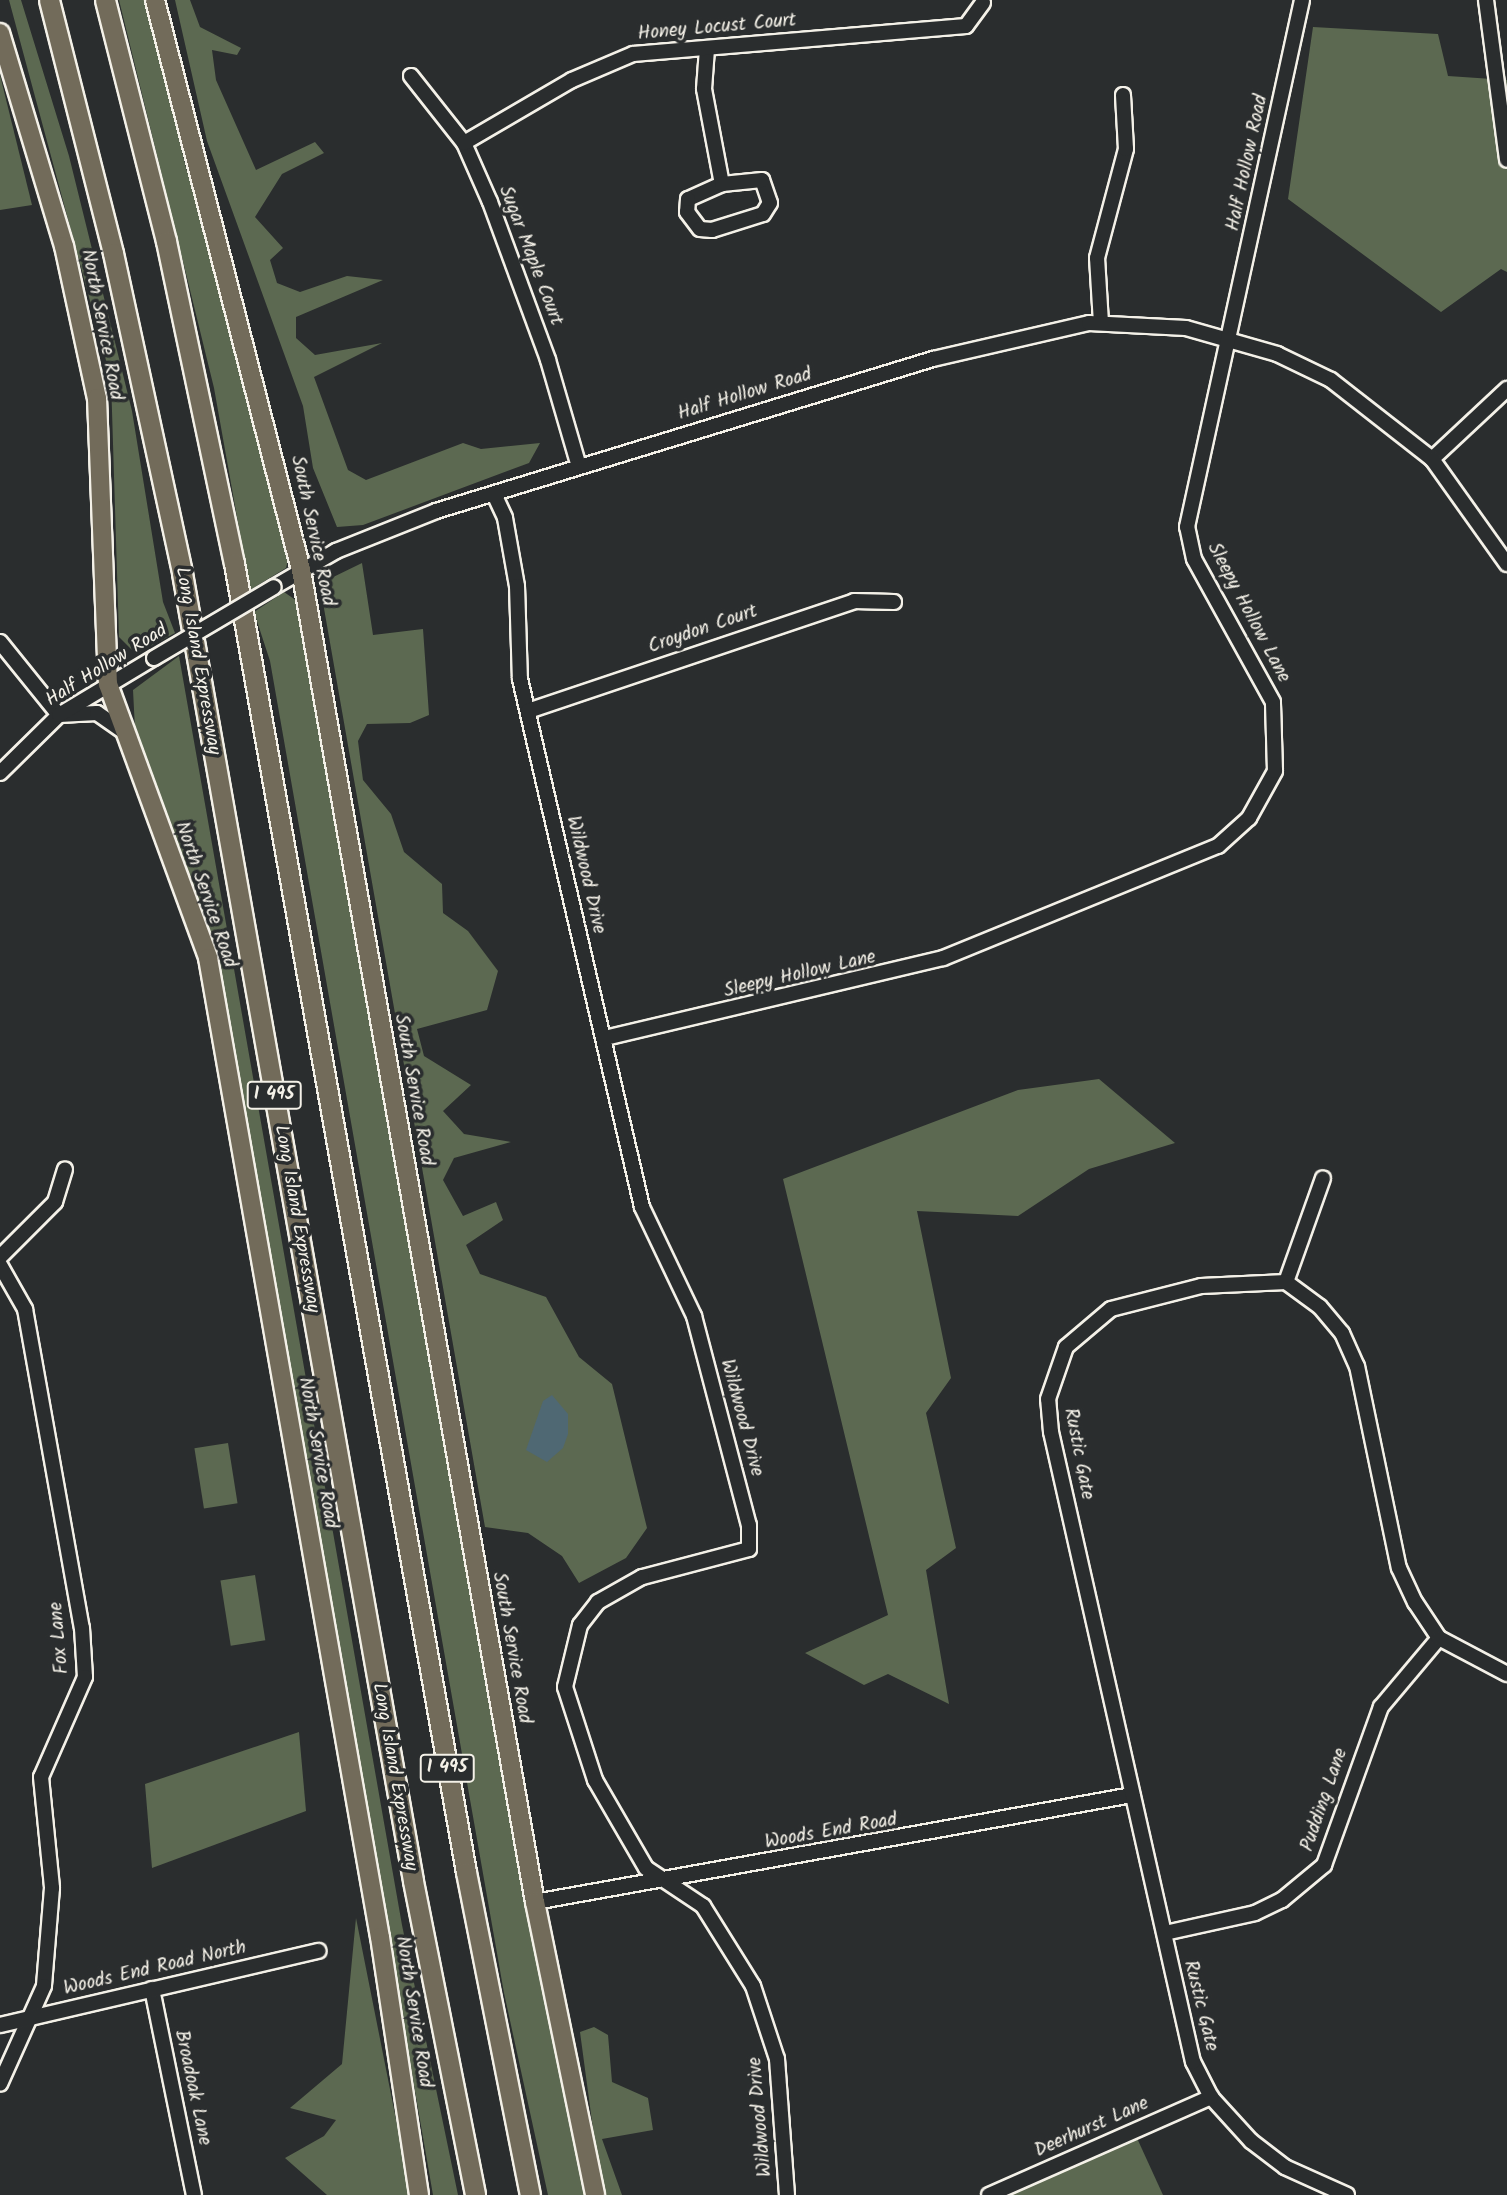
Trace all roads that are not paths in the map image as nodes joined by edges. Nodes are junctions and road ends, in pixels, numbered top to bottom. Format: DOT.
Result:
graph roads {
  1 [pos="49,0"];
  2 [pos="105,0"];
  3 [pos="155,0"];
  4 [pos="1302,0"];
  5 [pos="1486,0"];
  6 [pos="983,3"];
  7 [pos="0,33"];
  8 [pos="708,49"];
  9 [pos="411,76"];
  10 [pos="1123,95"];
  11 [pos="464,143"];
  12 [pos="1507,160"];
  13 [pos="722,184"];
  14 [pos="1101,323"];
  15 [pos="1231,340"];
  16 [pos="1507,389"];
  17 [pos="1432,459"];
  18 [pos="579,467"];
  19 [pos="494,494"];
  20 [pos="1507,564"];
  21 [pos="301,570"];
  22 [pos="894,602"];
  23 [pos="0,642"];
  24 [pos="108,684"];
  25 [pos="528,711"];
  26 [pos="59,715"];
  27 [pos="126,733"];
  28 [pos="0,773"];
  29 [pos="606,1038"];
  30 [pos="65,1169"];
  31 [pos="1323,1178"];
  32 [pos="0,1257"];
  33 [pos="0,1265"];
  34 [pos="1286,1282"];
  35 [pos="1438,1637"];
  36 [pos="1507,1674"];
  37 [pos="1132,1795"];
  38 [pos="669,1881"];
  39 [pos="535,1902"];
  40 [pos="1165,1933"];
  41 [pos="319,1951"];
  42 [pos="152,1989"];
  43 [pos="31,2018"];
  44 [pos="0,2025"];
  45 [pos="0,2084"];
  46 [pos="1211,2097"];
  47 [pos="194,2195"];
  48 [pos="419,2195"];
  49 [pos="475,2195"];
  50 [pos="530,2195"];
  51 [pos="595,2195"];
  52 [pos="787,2195"];
  53 [pos="989,2195"];
  54 [pos="1348,2195"];
  1 -- 49 [label="highway, Long Island Expressway / I 495"];
  2 -- 50 [label="highway, I 495"];
  3 -- 21 [label="main road, South Service Road"];
  4 -- 15 [label="street, Half Hollow Road"];
  5 -- 12 [label="street"];
  6 -- 8 [label="street, Honey Locust Court"];
  7 -- 24 [label="main road, North Service Road"];
  8 -- 11 [label="street, Honey Locust Court"];
  8 -- 13 [label="street"];
  9 -- 11 [label="street, Sugar Maple Court"];
  10 -- 14 [label="street"];
  11 -- 18 [label="street, Sugar Maple Court"];
  13 -- 13 [label="street"];
  14 -- 15 [label="street, Half Hollow Road"];
  14 -- 18 [label="street, Half Hollow Road"];
  15 -- 17 [label="street"];
  15 -- 29 [label="street, Sleepy Hollow Lane"];
  16 -- 17 [label="street"];
  17 -- 20 [label="street"];
  18 -- 19 [label="street, Half Hollow Road"];
  19 -- 21 [label="street, Half Hollow Road"];
  19 -- 25 [label="street, Wildwood Drive"];
  21 -- 24 [label="street, Half Hollow Road, bridge"];
  21 -- 39 [label="main road, South Service Road"];
  22 -- 25 [label="street, Croydon Court"];
  23 -- 26 [label="street"];
  24 -- 26 [label="street, Half Hollow Road"];
  24 -- 27 [label="main road, North Service Road"];
  25 -- 29 [label="street, Wildwood Drive"];
  26 -- 27 [label="street"];
  26 -- 28 [label="street, Half Hollow Road"];
  27 -- 48 [label="main road, North Service Road"];
  29 -- 38 [label="street, Wildwood Drive"];
  30 -- 32 [label="street"];
  31 -- 34 [label="street"];
  33 -- 43 [label="street, Fox Lane"];
  34 -- 35 [label="street"];
  34 -- 37 [label="street, Rustic Gate"];
  35 -- 36 [label="street"];
  35 -- 40 [label="street, Pudding Lane"];
  37 -- 38 [label="street, Woods End Road"];
  37 -- 40 [label="street, Rustic Gate"];
  38 -- 39 [label="street, Woods End Road"];
  38 -- 52 [label="street, Wildwood Drive"];
  39 -- 51 [label="main road, South Service Road"];
  40 -- 46 [label="street, Rustic Gate"];
  41 -- 42 [label="street, Woods End Road North"];
  42 -- 43 [label="street, Woods End Road North"];
  42 -- 47 [label="street, Broadoak Lane"];
  43 -- 44 [label="street, Woods End Road North"];
  43 -- 45 [label="street, Fox Lane"];
  46 -- 53 [label="street, Deerhurst Lane"];
  46 -- 54 [label="street, Rustic Gate"];
}
